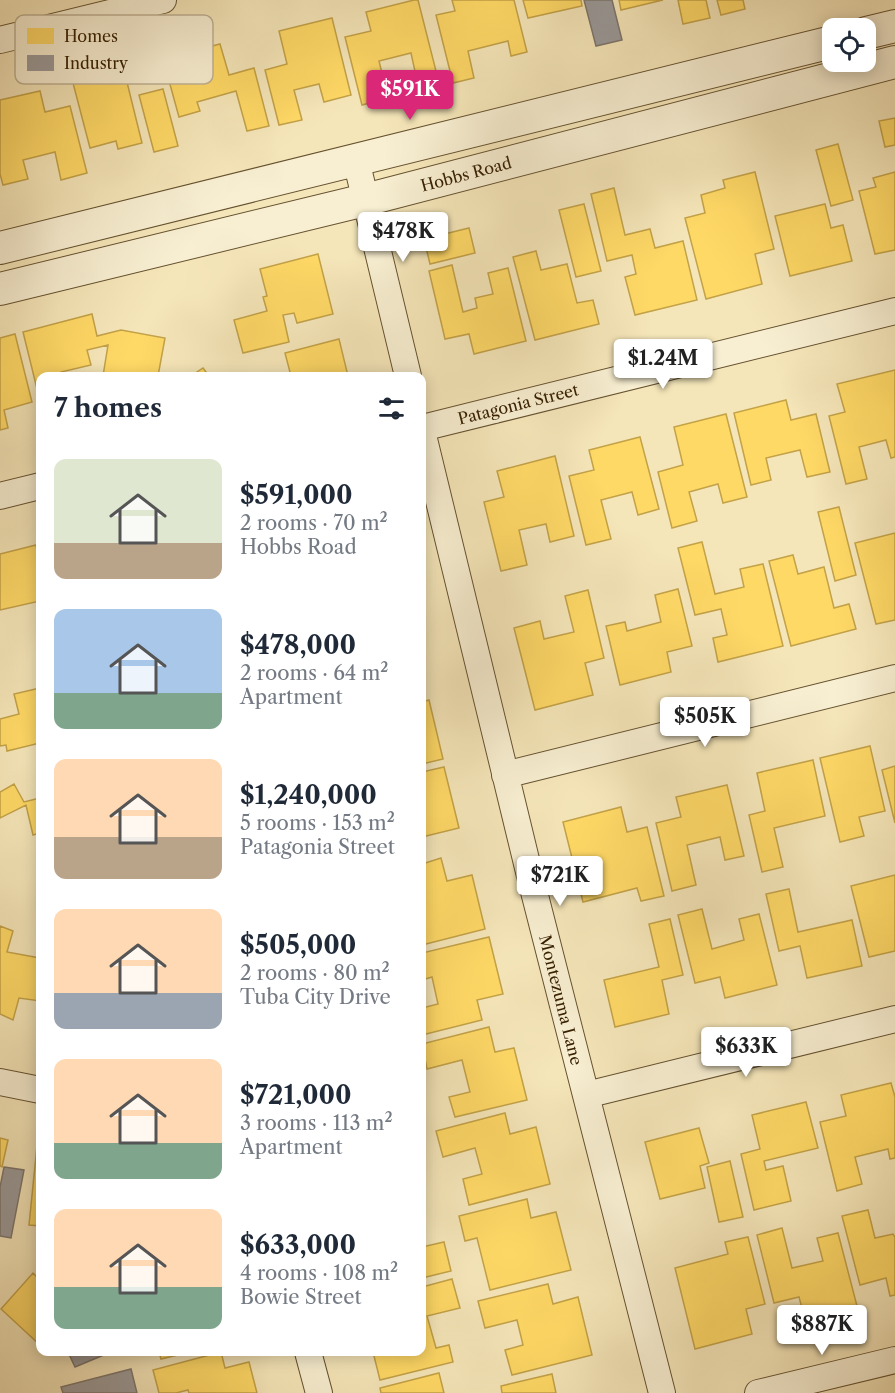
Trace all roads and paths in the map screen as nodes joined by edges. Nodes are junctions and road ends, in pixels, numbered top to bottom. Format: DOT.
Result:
graph roads {
  1 [pos="163,0"];
  2 [pos="102,15"];
  3 [pos="895,26"];
  4 [pos="876,31"];
  5 [pos="15,36"];
  6 [pos="0,40"];
  7 [pos="822,44"];
  8 [pos="895,62"];
  9 [pos="356,160"];
  10 [pos="365,200"];
  11 [pos="0,249"];
  12 [pos="0,289"];
  13 [pos="895,311"];
  14 [pos="407,372"];
  15 [pos="426,428"];
  16 [pos="426,446"];
  17 [pos="36,487"];
  18 [pos="0,496"];
  19 [pos="895,678"];
  20 [pos="505,775"];
  21 [pos="895,1019"];
  22 [pos="0,1082"];
  23 [pos="36,1089"];
  24 [pos="586,1095"];
  25 [pos="309,1356"];
  26 [pos="895,1360"];
  27 [pos="319,1393"];
  28 [pos="662,1393"];
  29 [pos="758,1393"];
  1 -- 2 [label="street"];
  3 -- 4 [label="street"];
  5 -- 6 [label="street"];
  7 -- 9 [label="street"];
  8 -- 10 [label="street, Hobbs Road"];
  9 -- 10 [label="street"];
  9 -- 11 [label="street"];
  10 -- 12 [label="street, Hobbs Road"];
  10 -- 14 [label="street"];
  13 -- 15 [label="street, Patagonia Street"];
  16 -- 20 [label="street, Montezuma Lane"];
  17 -- 18 [label="street"];
  19 -- 20 [label="street"];
  20 -- 24 [label="street, Montezuma Lane"];
  21 -- 24 [label="street"];
  22 -- 23 [label="street"];
  24 -- 28 [label="street, Montezuma Lane"];
  25 -- 27 [label="street"];
  26 -- 29 [label="street"];
}
